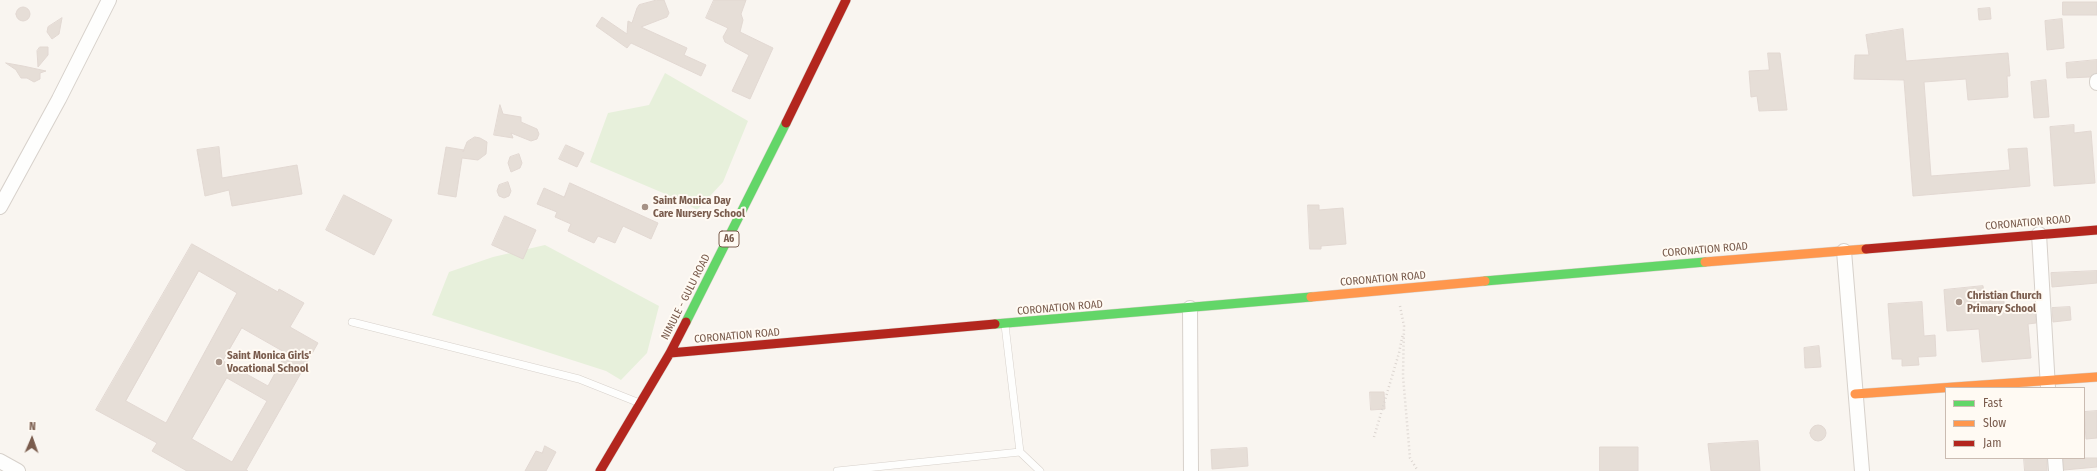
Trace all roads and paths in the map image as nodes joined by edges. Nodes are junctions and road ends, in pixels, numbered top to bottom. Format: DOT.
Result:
graph roads {
  1 [pos="109,0"];
  2 [pos="846,0"];
  3 [pos="0,207"];
  4 [pos="2097,230"];
  5 [pos="2038,234"];
  6 [pos="1844,251"];
  7 [pos="1396,289"];
  8 [pos="1190,308"];
  9 [pos="352,322"];
  10 [pos="1005,325"];
  11 [pos="1404,326"];
  12 [pos="670,353"];
  13 [pos="2097,377"];
  14 [pos="2048,384"];
  15 [pos="1990,387"];
  16 [pos="1945,389"];
  17 [pos="1855,394"];
  18 [pos="641,404"];
  19 [pos="1374,437"];
  20 [pos="1020,452"];
  21 [pos="2055,459"];
  22 [pos="0,461"];
  23 [pos="18,471"];
  24 [pos="600,471"];
  25 [pos="837,471"];
  26 [pos="1040,471"];
  27 [pos="1191,471"];
  28 [pos="1418,471"];
  29 [pos="1862,471"];
  30 [pos="2056,471"];
  1 -- 3 [label="street"];
  2 -- 12 [label="main road, NIMULE - GULU ROAD / A6"];
  4 -- 5 [label="main road, CORONATION ROAD"];
  5 -- 6 [label="main road, CORONATION ROAD"];
  5 -- 14 [label="street"];
  6 -- 7 [label="main road, CORONATION ROAD"];
  6 -- 17 [label="street"];
  7 -- 8 [label="main road, CORONATION ROAD"];
  7 -- 11 [label="path"];
  8 -- 10 [label="main road, CORONATION ROAD"];
  8 -- 27 [label="street"];
  9 -- 18 [label="lane"];
  10 -- 12 [label="main road, CORONATION ROAD"];
  10 -- 20 [label="lane"];
  11 -- 19 [label="path"];
  11 -- 28 [label="path"];
  12 -- 18 [label="main road, NIMULE - GULU ROAD / A6"];
  13 -- 14 [label="main road"];
  14 -- 15 [label="main road"];
  16 -- 17 [label="main road"];
  17 -- 29 [label="street"];
  18 -- 24 [label="main road, NIMULE - GULU ROAD / A6"];
  20 -- 25 [label="lane"];
  20 -- 26 [label="lane"];
  21 -- 30 [label="street"];
  22 -- 23 [label="street"];
}
